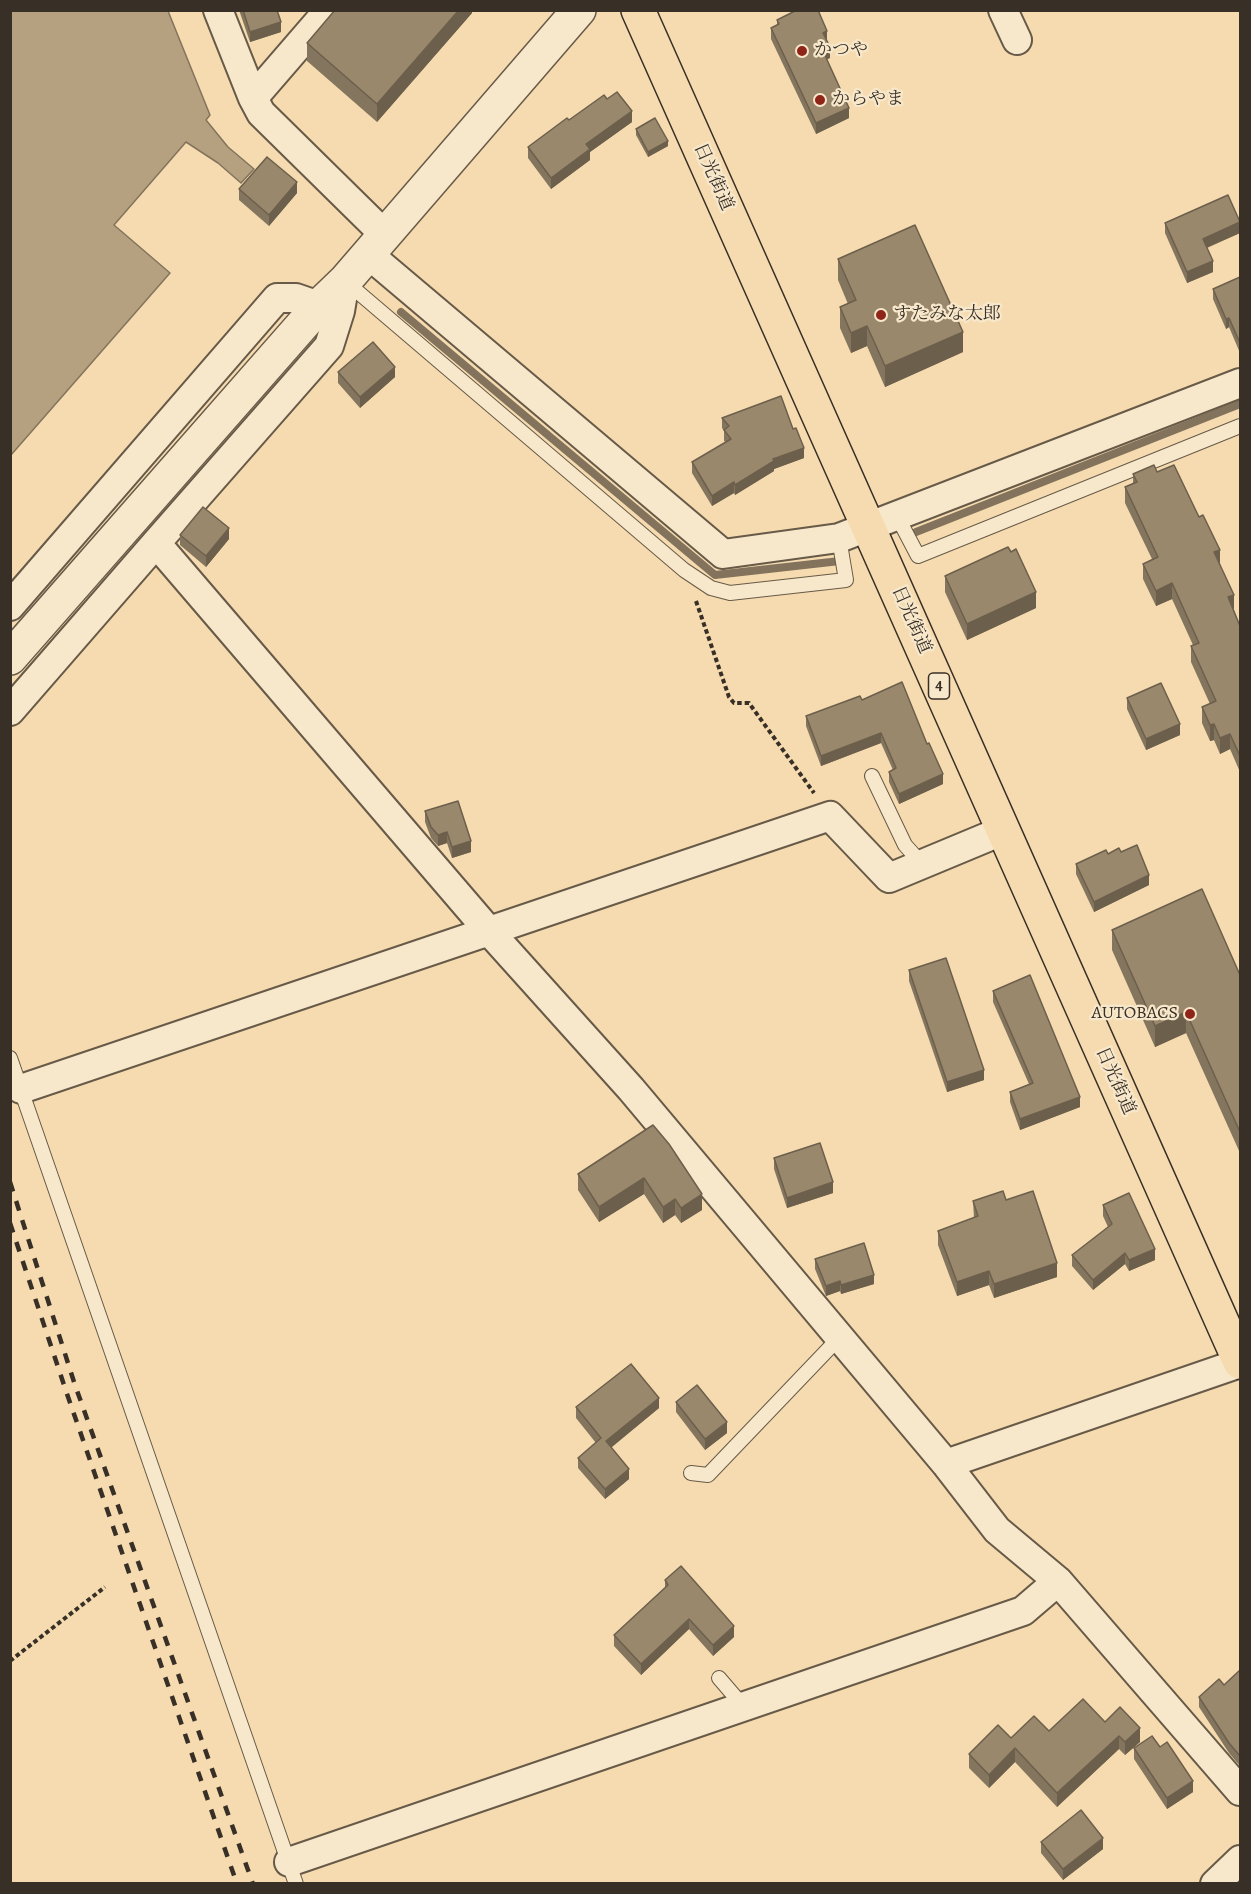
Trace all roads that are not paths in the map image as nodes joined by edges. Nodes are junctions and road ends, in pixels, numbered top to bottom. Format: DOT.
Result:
graph roads {
  1 [pos="218,10"];
  2 [pos="329,10"];
  3 [pos="579,10"];
  4 [pos="638,10"];
  5 [pos="1003,10"];
  6 [pos="1017,40"];
  7 [pos="253,98"];
  8 [pos="377,244"];
  9 [pos="345,281"];
  10 [pos="319,306"];
  11 [pos="1240,383"];
  12 [pos="1240,426"];
  13 [pos="883,521"];
  14 [pos="839,538"];
  15 [pos="156,543"];
  16 [pos="10,606"];
  17 [pos="10,658"];
  18 [pos="10,711"];
  19 [pos="872,776"];
  20 [pos="1002,831"];
  21 [pos="922,864"];
  22 [pos="488,930"];
  23 [pos="10,1058"];
  24 [pos="21,1089"];
  25 [pos="839,1338"];
  26 [pos="1240,1363"];
  27 [pos="946,1464"];
  28 [pos="690,1473"];
  29 [pos="1058,1581"];
  30 [pos="719,1678"];
  31 [pos="743,1706"];
  32 [pos="1240,1791"];
  33 [pos="1240,1860"];
  34 [pos="292,1873"];
  35 [pos="1215,1884"];
  1 -- 7 [label="street"];
  2 -- 7 [label="street"];
  3 -- 8 [label="street"];
  4 -- 13 [label="highway, 日光街道 / 4"];
  5 -- 6 [label="street"];
  7 -- 8 [label="street"];
  8 -- 9 [label="street"];
  8 -- 14 [label="street"];
  9 -- 10 [label="street"];
  9 -- 14 [label="lane"];
  9 -- 15 [label="street"];
  10 -- 16 [label="street"];
  10 -- 17 [label="street"];
  11 -- 13 [label="street"];
  12 -- 13 [label="lane"];
  13 -- 14 [label="street"];
  13 -- 20 [label="highway, 日光街道 / 4"];
  15 -- 18 [label="street"];
  15 -- 22 [label="street"];
  19 -- 21 [label="lane"];
  20 -- 21 [label="street"];
  20 -- 26 [label="highway, 日光街道 / 4"];
  21 -- 22 [label="street"];
  22 -- 24 [label="street"];
  22 -- 25 [label="street"];
  23 -- 24 [label="lane"];
  24 -- 34 [label="lane"];
  25 -- 27 [label="street"];
  25 -- 28 [label="lane"];
  26 -- 27 [label="street"];
  27 -- 29 [label="street"];
  29 -- 31 [label="street"];
  29 -- 32 [label="street"];
  30 -- 31 [label="lane"];
  31 -- 34 [label="street"];
  33 -- 35 [label="street"];
}
